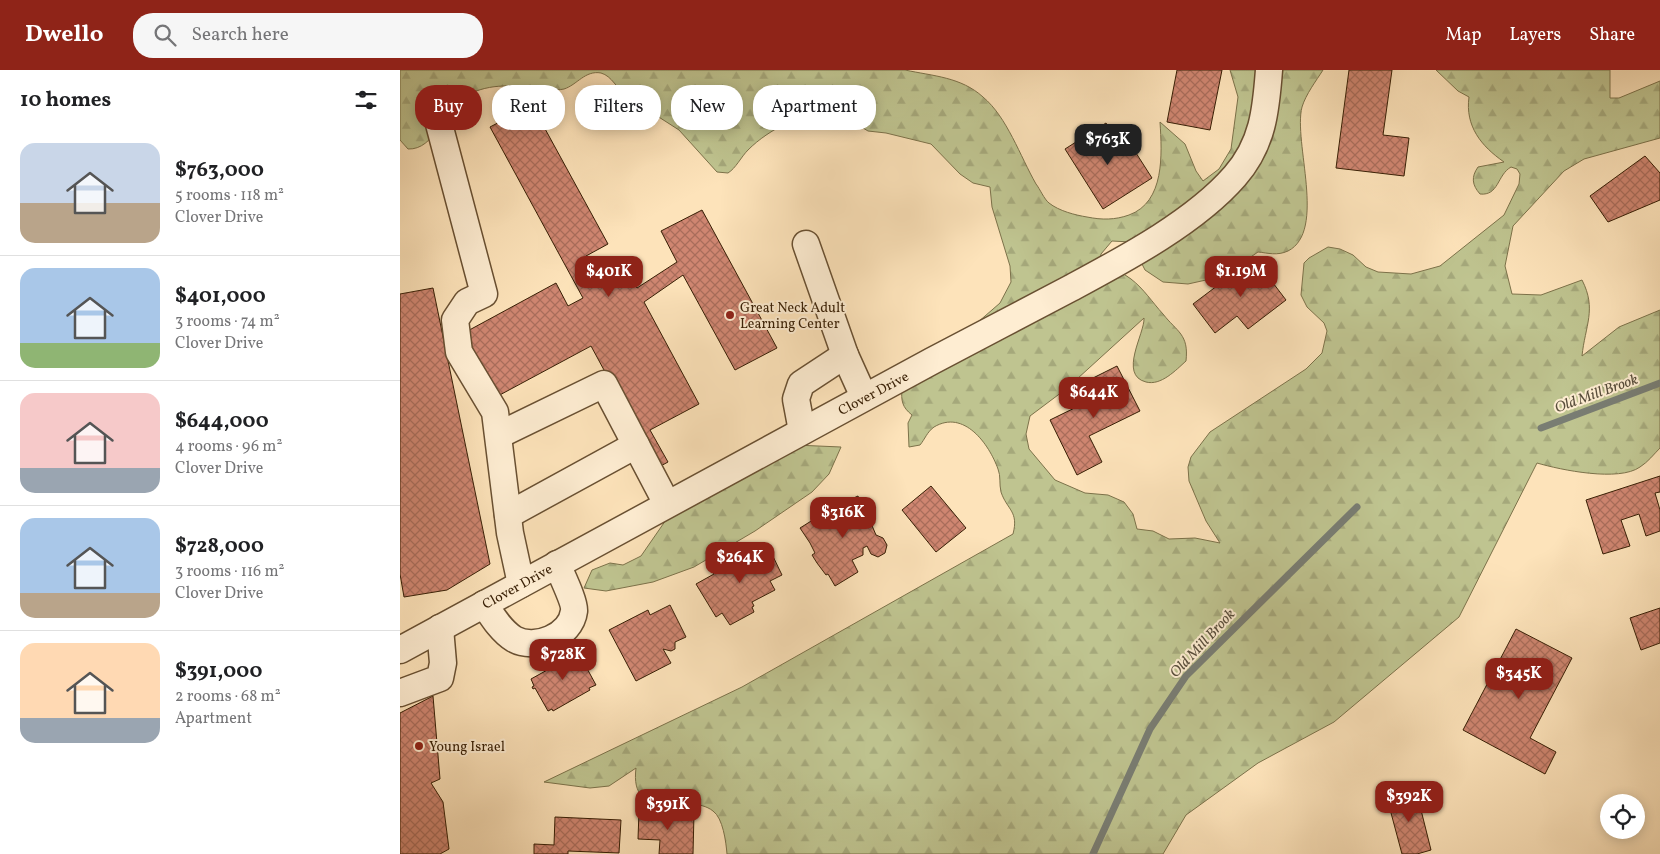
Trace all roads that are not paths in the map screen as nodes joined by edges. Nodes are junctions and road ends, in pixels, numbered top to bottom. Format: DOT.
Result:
graph roads {
  1 [pos="1269,70"];
  2 [pos="441,130"];
  3 [pos="806,244"];
  4 [pos="845,355"];
  5 [pos="864,397"];
  6 [pos="802,431"];
  7 [pos="499,435"];
  8 [pos="636,445"];
  9 [pos="667,504"];
  10 [pos="508,515"];
  11 [pos="557,564"];
  12 [pos="521,584"];
  13 [pos="484,604"];
  14 [pos="440,628"];
  15 [pos="400,650"];
  16 [pos="400,693"];
  1 -- 5 [label="street, Clover Drive"];
  2 -- 7 [label="street"];
  3 -- 4 [label="street"];
  4 -- 5 [label="street"];
  4 -- 6 [label="street"];
  5 -- 6 [label="street, Clover Drive"];
  6 -- 9 [label="street, Clover Drive"];
  7 -- 8 [label="street"];
  7 -- 10 [label="street"];
  8 -- 9 [label="street"];
  8 -- 10 [label="street"];
  9 -- 11 [label="street, Clover Drive"];
  10 -- 12 [label="street"];
  11 -- 12 [label="street, Clover Drive"];
  11 -- 13 [label="street"];
  12 -- 13 [label="street, Clover Drive"];
  13 -- 14 [label="street, Clover Drive"];
  14 -- 15 [label="street, Clover Drive"];
  14 -- 16 [label="street"];
}
